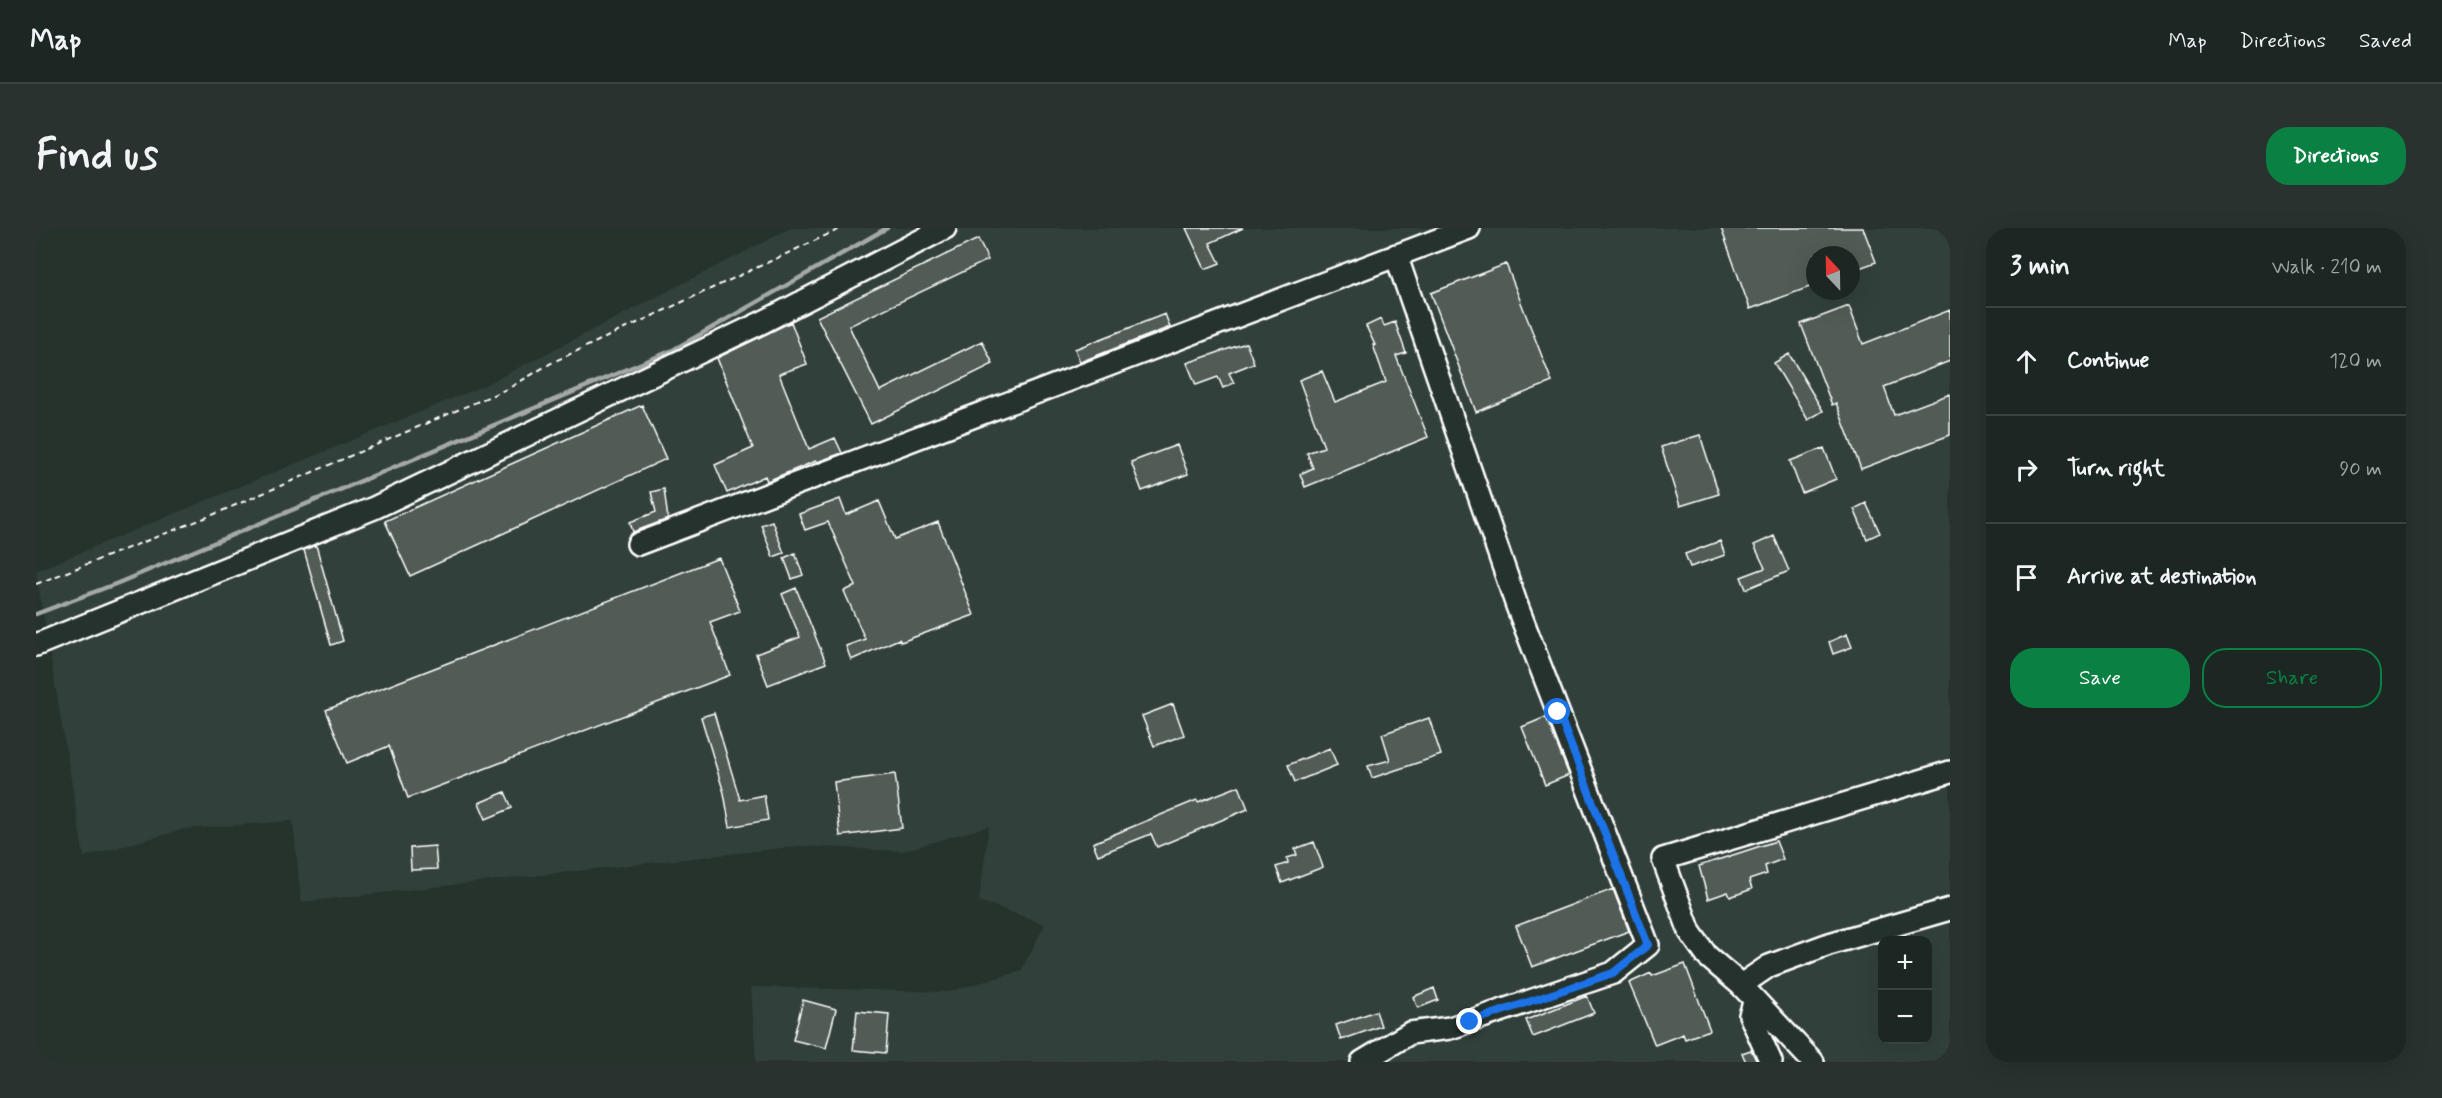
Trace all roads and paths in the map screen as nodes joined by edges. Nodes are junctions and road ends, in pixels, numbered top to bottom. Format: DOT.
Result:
graph roads {
  1 [pos="842,228"];
  2 [pos="945,228"];
  3 [pos="1469,228"];
  4 [pos="1396,255"];
  5 [pos="638,544"];
  6 [pos="36,584"];
  7 [pos="36,645"];
  8 [pos="1950,772"];
  9 [pos="1950,909"];
  10 [pos="1748,993"];
  11 [pos="1362,1062"];
  12 [pos="1771,1062"];
  13 [pos="1813,1062"];
  1 -- 6 [label="path"];
  2 -- 7 [label="street"];
  3 -- 4 [label="street"];
  4 -- 5 [label="street"];
  4 -- 11 [label="street"];
  8 -- 10 [label="street"];
  9 -- 10 [label="street"];
  10 -- 12 [label="street"];
  10 -- 13 [label="street"];
}
